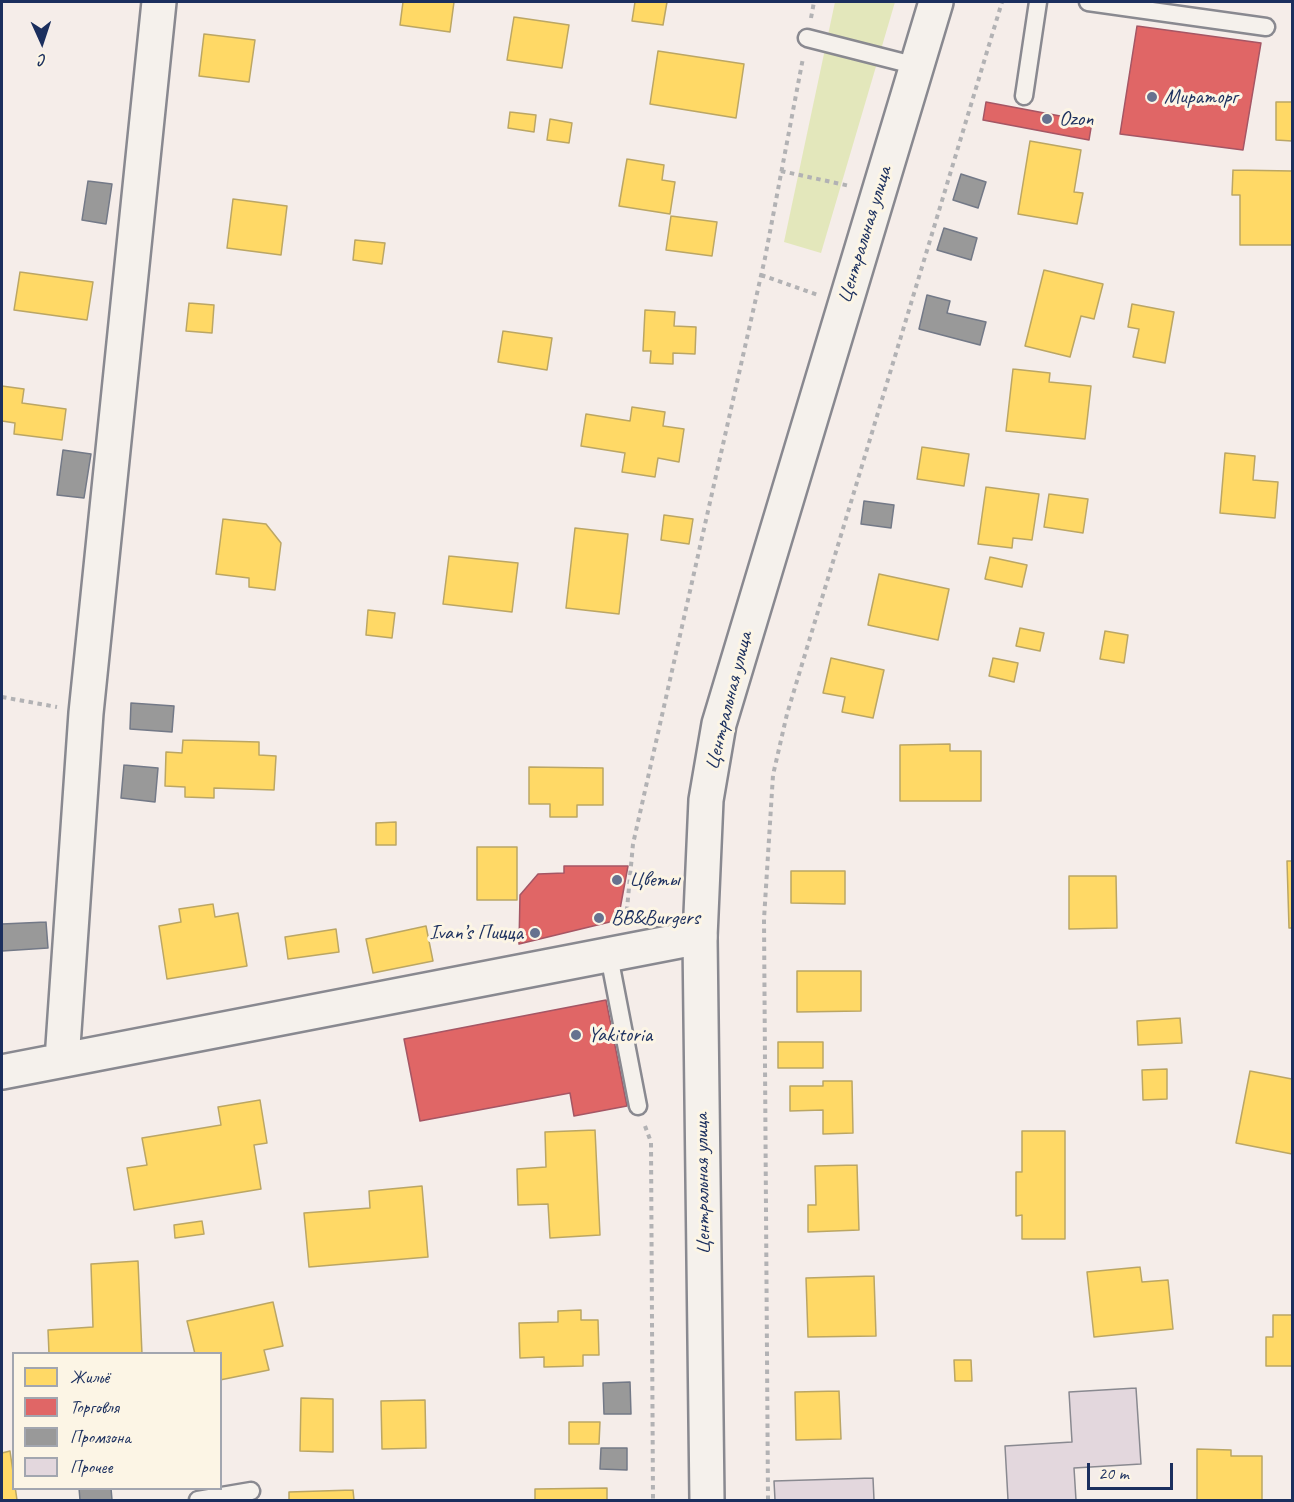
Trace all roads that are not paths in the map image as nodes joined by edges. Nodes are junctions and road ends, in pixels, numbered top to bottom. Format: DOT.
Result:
graph roads {
  1 [pos="159,2"];
  2 [pos="936,2"];
  3 [pos="1038,2"];
  4 [pos="1088,2"];
  5 [pos="1266,27"];
  6 [pos="807,38"];
  7 [pos="917,66"];
  8 [pos="1024,96"];
  9 [pos="700,937"];
  10 [pos="616,954"];
  11 [pos="62,1060"];
  12 [pos="2,1072"];
  13 [pos="638,1106"];
  14 [pos="251,1491"];
  15 [pos="198,1500"];
  16 [pos="707,1500"];
  1 -- 11 [label="street"];
  2 -- 7 [label="street, Центральная улица"];
  3 -- 8 [label="lane"];
  4 -- 5 [label="lane"];
  6 -- 7 [label="lane"];
  7 -- 9 [label="street, Центральная улица"];
  9 -- 10 [label="street"];
  9 -- 16 [label="street, Центральная улица"];
  10 -- 11 [label="street"];
  10 -- 13 [label="lane"];
  11 -- 12 [label="street"];
  14 -- 15 [label="lane"];
}
